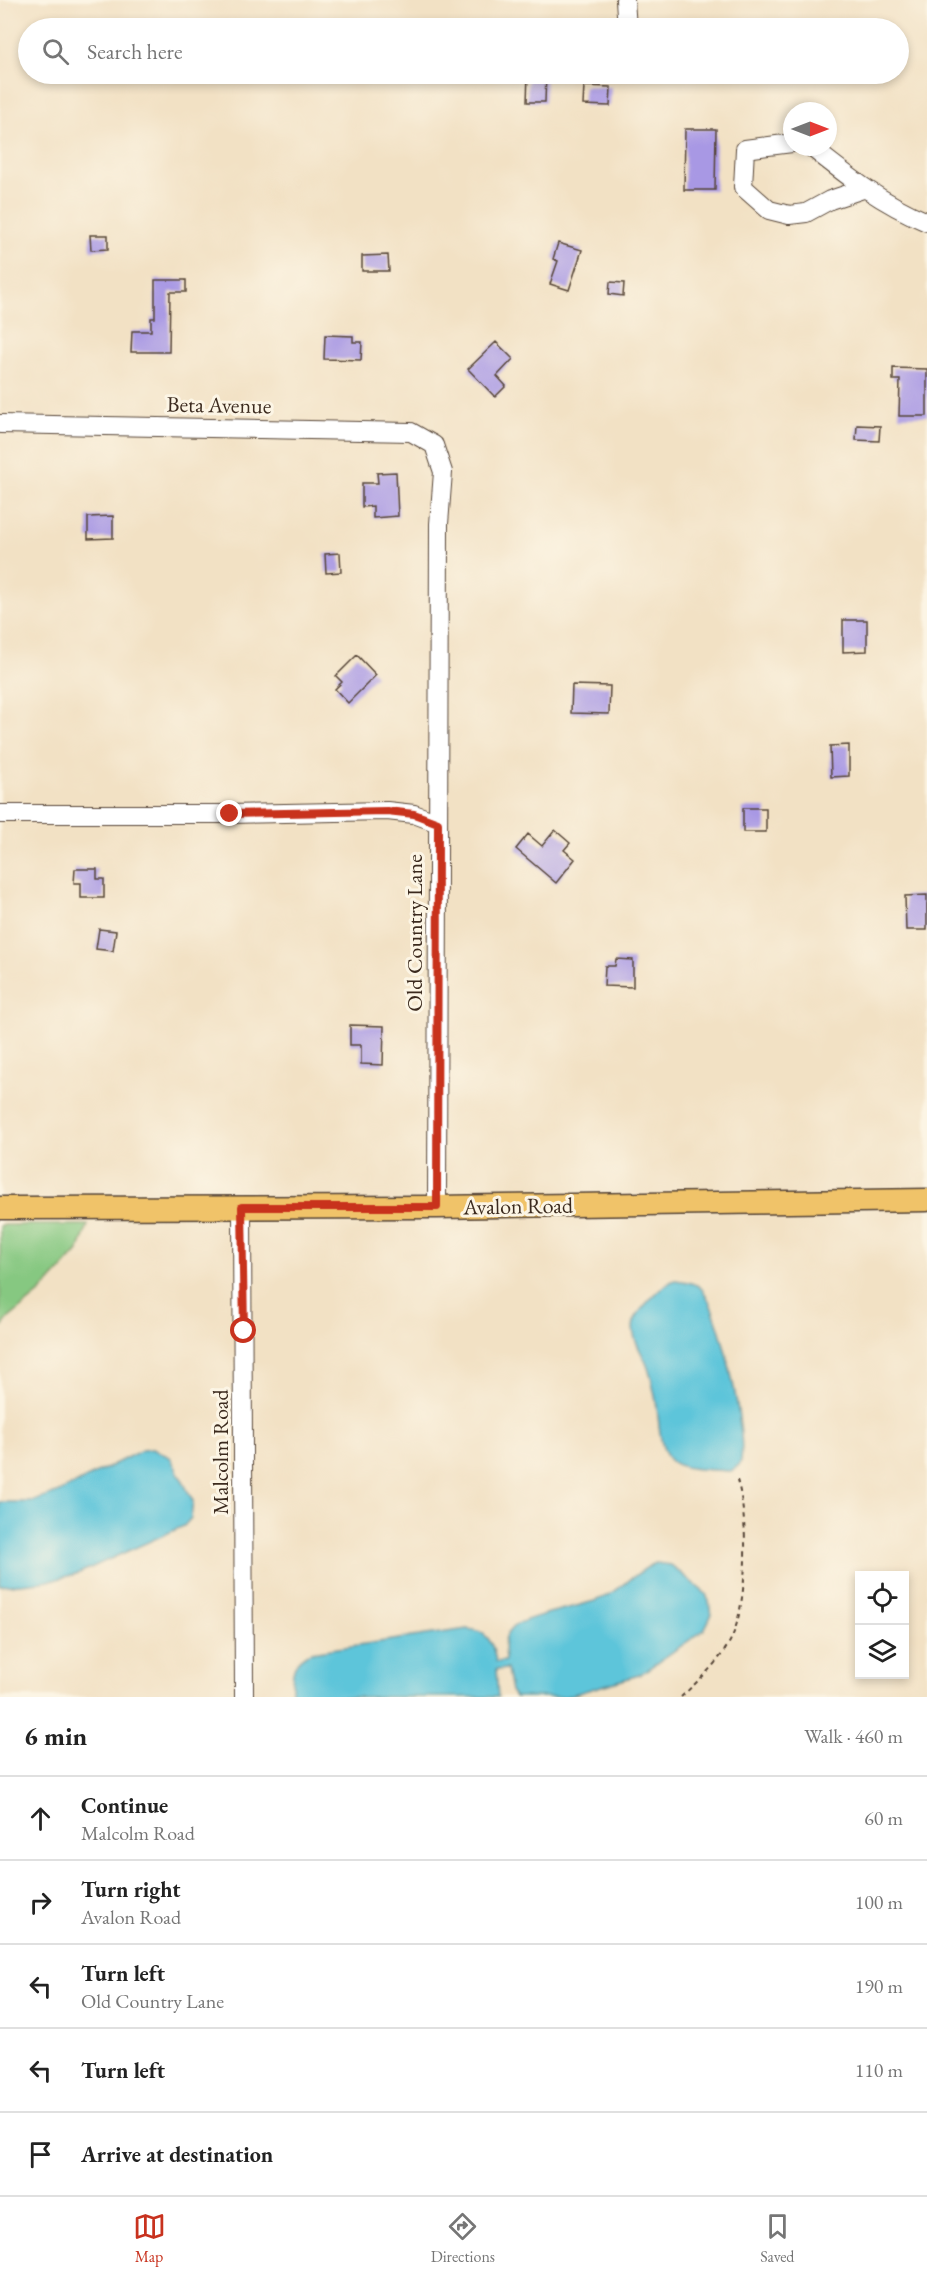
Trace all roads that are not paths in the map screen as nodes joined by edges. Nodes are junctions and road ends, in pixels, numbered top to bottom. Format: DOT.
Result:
graph roads {
  1 [pos="625,0"];
  2 [pos="626,18"];
  3 [pos="783,143"];
  4 [pos="822,156"];
  5 [pos="864,189"];
  6 [pos="927,222"];
  7 [pos="0,424"];
  8 [pos="434,445"];
  9 [pos="0,814"];
  10 [pos="438,823"];
  11 [pos="927,1200"];
  12 [pos="242,1207"];
  13 [pos="437,1207"];
  14 [pos="0,1208"];
  15 [pos="244,1697"];
  1 -- 2 [label="street"];
  3 -- 5 [label="street"];
  4 -- 5 [label="street"];
  5 -- 6 [label="street"];
  7 -- 8 [label="street, Beta Avenue"];
  8 -- 10 [label="street, Old Country Lane"];
  9 -- 10 [label="street"];
  10 -- 13 [label="street, Old Country Lane"];
  11 -- 13 [label="main road, Avalon Road"];
  12 -- 13 [label="main road, Avalon Road"];
  12 -- 14 [label="main road, Avalon Road"];
  12 -- 15 [label="street, Malcolm Road"];
}
